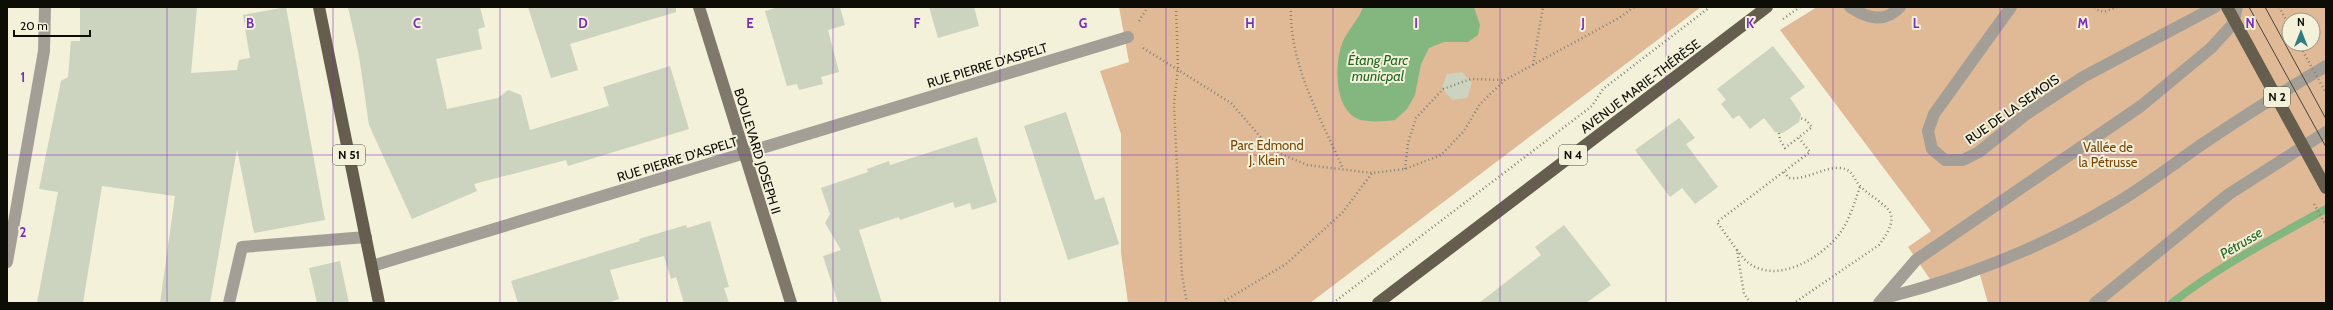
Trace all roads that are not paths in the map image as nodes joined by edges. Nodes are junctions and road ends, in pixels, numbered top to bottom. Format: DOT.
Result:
graph roads {
  1 [pos="46,7"];
  2 [pos="319,7"];
  3 [pos="699,7"];
  4 [pos="1767,7"];
  5 [pos="1850,7"];
  6 [pos="1900,7"];
  7 [pos="2011,7"];
  8 [pos="2215,7"];
  9 [pos="2227,7"];
  10 [pos="2236,7"];
  11 [pos="1128,37"];
  12 [pos="2326,66"];
  13 [pos="2326,132"];
  14 [pos="744,153"];
  15 [pos="2326,188"];
  16 [pos="366,236"];
  17 [pos="7,262"];
  18 [pos="372,266"];
  19 [pos="1882,301"];
  20 [pos="229,303"];
  21 [pos="380,303"];
  22 [pos="791,303"];
  23 [pos="1378,303"];
  24 [pos="2095,303"];
  1 -- 17 [label="street"];
  2 -- 16 [label="main road, N 51"];
  3 -- 14 [label="main road, BOULEVARD JOSEPH II"];
  4 -- 23 [label="main road, AVENUE MARIE-THÉRÈSE / N 4"];
  5 -- 6 [label="street"];
  7 -- 8 [label="street, RUE DE LA SEMOIS"];
  9 -- 15 [label="main road, N 2, bridge"];
  10 -- 19 [label="street"];
  11 -- 14 [label="street, RUE PIERRE D'ASPELT"];
  12 -- 19 [label="street"];
  13 -- 24 [label="street"];
  14 -- 18 [label="street, RUE PIERRE D'ASPELT"];
  14 -- 22 [label="main road, BOULEVARD JOSEPH II"];
  16 -- 18 [label="main road, N 51"];
  16 -- 20 [label="street"];
  18 -- 21 [label="main road, N 51"];
}
